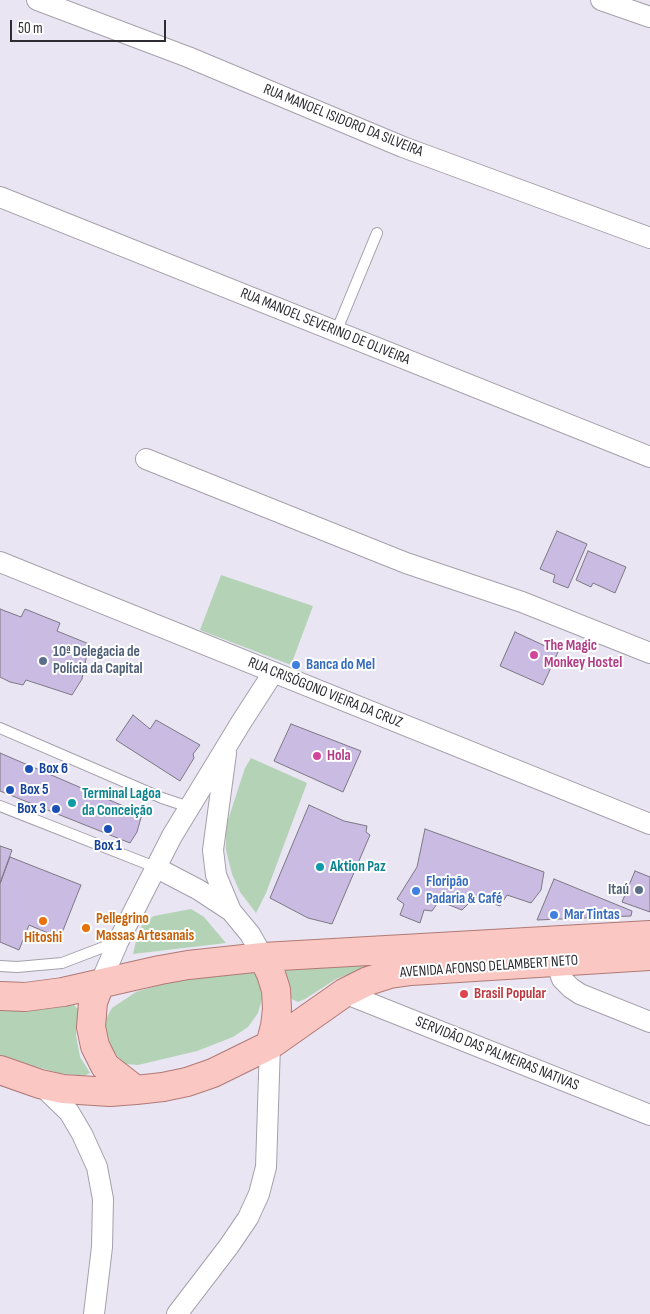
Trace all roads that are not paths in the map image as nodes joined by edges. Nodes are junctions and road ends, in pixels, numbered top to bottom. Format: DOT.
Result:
graph roads {
  1 [pos="37,0"];
  2 [pos="602,0"];
  3 [pos="650,17"];
  4 [pos="0,197"];
  5 [pos="377,233"];
  6 [pos="650,238"];
  7 [pos="336,332"];
  8 [pos="650,457"];
  9 [pos="146,458"];
  10 [pos="0,562"];
  11 [pos="650,653"];
  12 [pos="273,673"];
  13 [pos="0,728"];
  14 [pos="227,746"];
  15 [pos="0,806"];
  16 [pos="190,807"];
  17 [pos="650,824"];
  18 [pos="155,868"];
  19 [pos="232,911"];
  20 [pos="650,934"];
  21 [pos="118,942"];
  22 [pos="650,956"];
  23 [pos="263,957"];
  24 [pos="556,962"];
  25 [pos="0,966"];
  26 [pos="100,984"];
  27 [pos="344,993"];
  28 [pos="0,996"];
  29 [pos="650,1022"];
  30 [pos="270,1044"];
  31 [pos="0,1070"];
  32 [pos="40,1084"];
  33 [pos="136,1090"];
  34 [pos="650,1115"];
  35 [pos="94,1314"];
  36 [pos="177,1314"];
  1 -- 6 [label="street, RUA MANOEL ISIDORO DA SILVEIRA"];
  2 -- 3 [label="street"];
  4 -- 7 [label="street, RUA MANOEL SEVERINO DE OLIVEIRA"];
  5 -- 7 [label="lane"];
  7 -- 8 [label="street, RUA MANOEL SEVERINO DE OLIVEIRA"];
  9 -- 11 [label="street"];
  10 -- 12 [label="street, RUA CRISÓGONO VIEIRA DA CRUZ"];
  12 -- 14 [label="street"];
  12 -- 17 [label="street, RUA CRISÓGONO VIEIRA DA CRUZ"];
  13 -- 16 [label="lane"];
  14 -- 16 [label="street"];
  14 -- 19 [label="street"];
  15 -- 18 [label="lane"];
  16 -- 18 [label="street"];
  18 -- 19 [label="street"];
  18 -- 21 [label="street"];
  19 -- 23 [label="street"];
  20 -- 23 [label="main road, AVENIDA AFONSO DELAMBERT NETO"];
  21 -- 25 [label="lane"];
  21 -- 26 [label="street"];
  22 -- 24 [label="main road, AVENIDA AFONSO DELAMBERT NETO"];
  23 -- 26 [label="main road, AVENIDA AFONSO DELAMBERT NETO"];
  23 -- 30 [label="main road"];
  24 -- 27 [label="main road, AVENIDA AFONSO DELAMBERT NETO"];
  24 -- 29 [label="street"];
  26 -- 28 [label="main road, AVENIDA AFONSO DELAMBERT NETO"];
  26 -- 33 [label="main road"];
  27 -- 30 [label="main road, AVENIDA AFONSO DELAMBERT NETO"];
  27 -- 34 [label="street, SERVIDÃO DAS PALMEIRAS NATIVAS"];
  30 -- 33 [label="main road, AVENIDA AFONSO DELAMBERT NETO"];
  30 -- 36 [label="street"];
  31 -- 32 [label="main road, AVENIDA AFONSO DELAMBERT NETO"];
  32 -- 33 [label="main road, AVENIDA AFONSO DELAMBERT NETO"];
  32 -- 35 [label="street"];
}
